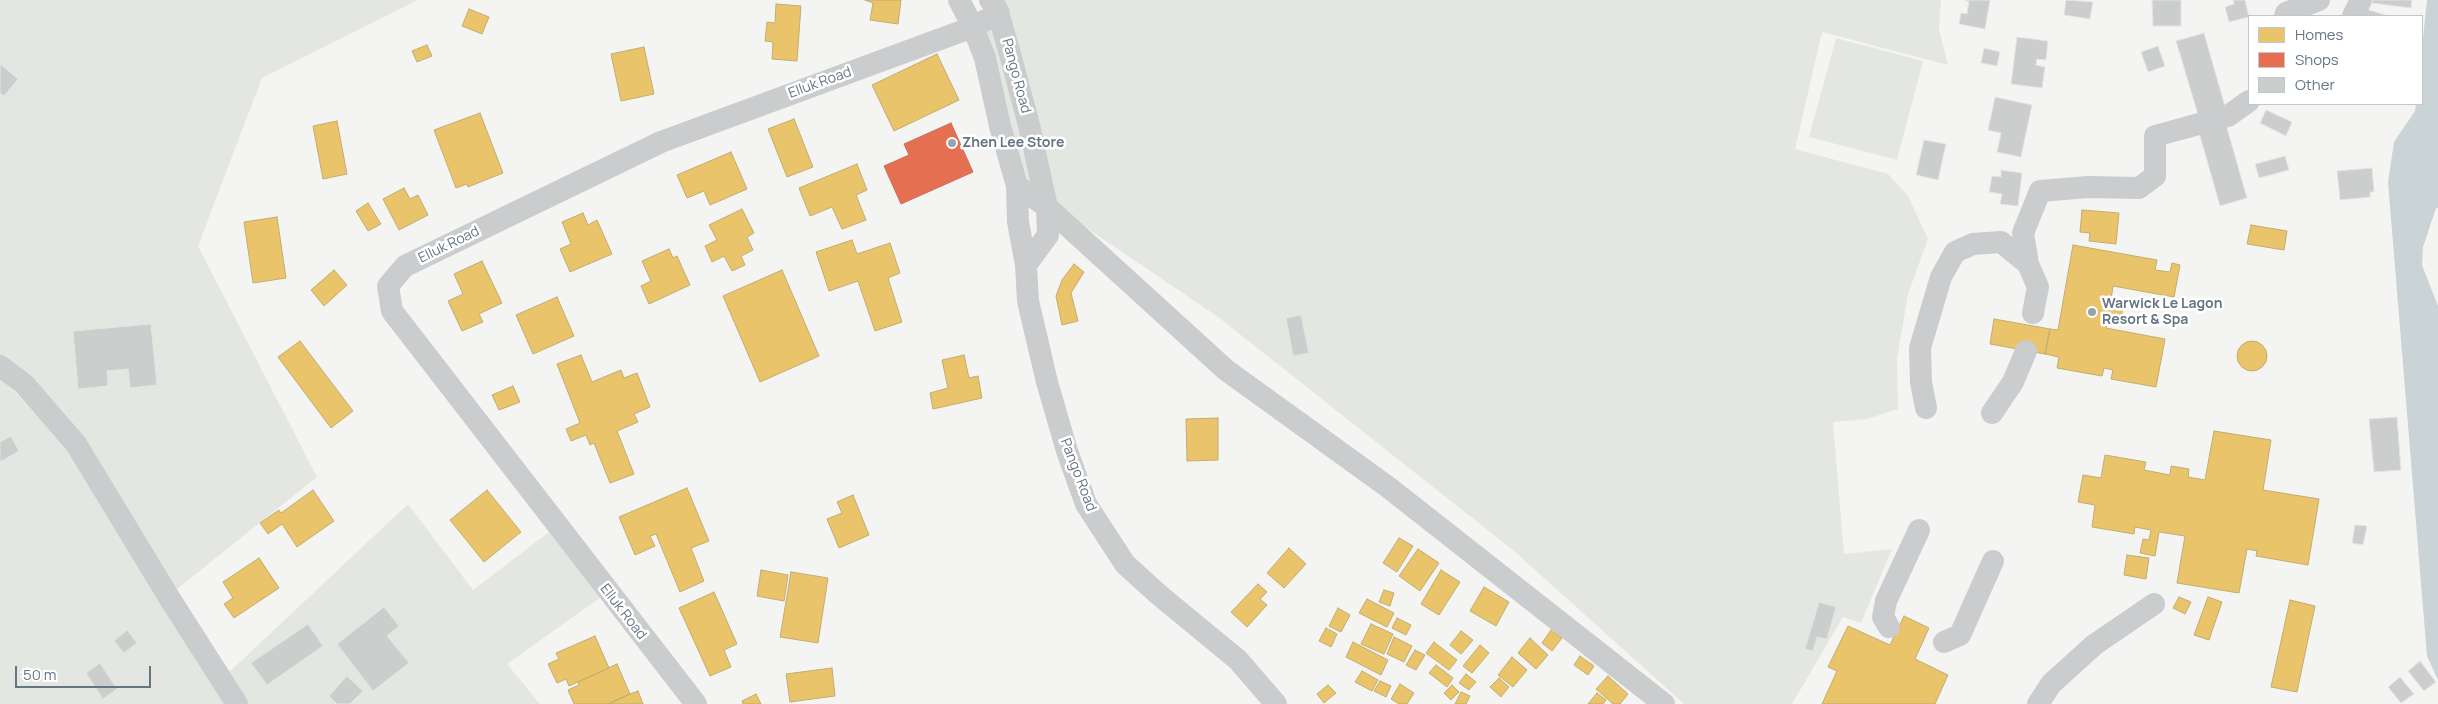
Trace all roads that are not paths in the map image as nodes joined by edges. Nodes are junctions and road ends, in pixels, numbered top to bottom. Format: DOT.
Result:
graph roads {
  1 [pos="2319,0"];
  2 [pos="2360,0"];
  3 [pos="961,1"];
  4 [pos="994,7"];
  5 [pos="2285,15"];
  6 [pos="2353,15"];
  7 [pos="973,26"];
  8 [pos="2248,102"];
  9 [pos="1017,186"];
  10 [pos="1047,207"];
  11 [pos="2028,264"];
  12 [pos="1026,265"];
  13 [pos="2033,313"];
  14 [pos="2026,351"];
  15 [pos="0,366"];
  16 [pos="1926,408"];
  17 [pos="1992,413"];
  18 [pos="1919,530"];
  19 [pos="1993,561"];
  20 [pos="2154,604"];
  21 [pos="1889,627"];
  22 [pos="1944,642"];
  23 [pos="237,704"];
  24 [pos="696,704"];
  25 [pos="1276,704"];
  26 [pos="1664,704"];
  27 [pos="2038,704"];
  1 -- 5 [label="street"];
  2 -- 6 [label="street"];
  3 -- 7 [label="street, Pango Road"];
  4 -- 7 [label="street, Elluk Road"];
  4 -- 10 [label="street, Pango Road"];
  7 -- 9 [label="street, Pango Road"];
  7 -- 24 [label="street, Elluk Road"];
  8 -- 11 [label="street"];
  9 -- 10 [label="street"];
  9 -- 12 [label="street, Pango Road"];
  10 -- 12 [label="street, Pango Road"];
  10 -- 26 [label="street"];
  11 -- 13 [label="street"];
  11 -- 16 [label="street"];
  12 -- 25 [label="street, Pango Road"];
  14 -- 17 [label="street"];
  15 -- 23 [label="street"];
  18 -- 21 [label="street"];
  19 -- 22 [label="street"];
  20 -- 27 [label="street"];
}
